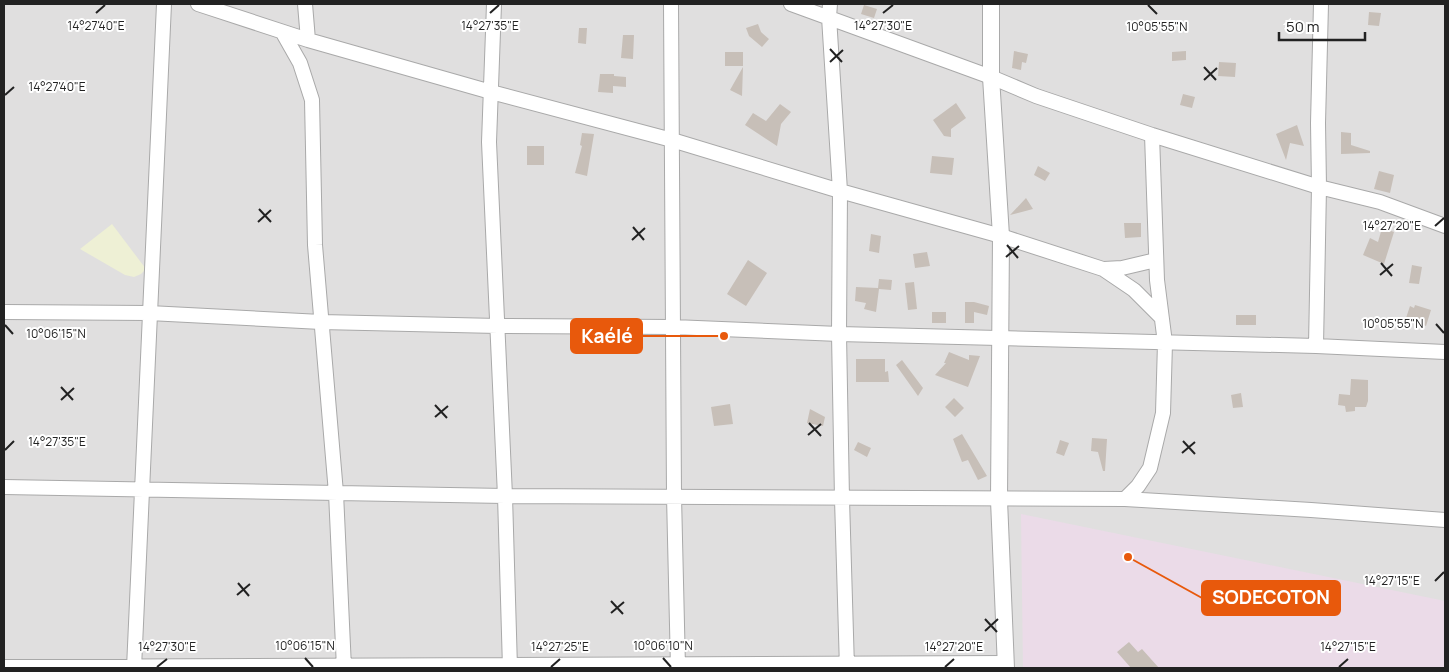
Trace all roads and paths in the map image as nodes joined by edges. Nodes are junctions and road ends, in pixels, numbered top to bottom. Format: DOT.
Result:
graph roads {
  1 [pos="164,4"];
  2 [pos="198,4"];
  3 [pos="305,4"];
  4 [pos="494,4"];
  5 [pos="670,4"];
  6 [pos="791,4"];
  7 [pos="991,4"];
  8 [pos="1321,4"];
  9 [pos="830,11"];
  10 [pos="283,33"];
  11 [pos="308,40"];
  12 [pos="990,77"];
  13 [pos="491,92"];
  14 [pos="1152,135"];
  15 [pos="672,140"];
  16 [pos="1319,187"];
  17 [pos="840,191"];
  18 [pos="1445,226"];
  19 [pos="1001,236"];
  20 [pos="1156,260"];
  21 [pos="1103,269"];
  22 [pos="4,312"];
  23 [pos="149,313"];
  24 [pos="1161,317"];
  25 [pos="321,322"];
  26 [pos="498,326"];
  27 [pos="673,327"];
  28 [pos="839,334"];
  29 [pos="1000,338"];
  30 [pos="1164,343"];
  31 [pos="1316,346"];
  32 [pos="1445,352"];
  33 [pos="4,487"];
  34 [pos="142,489"];
  35 [pos="336,493"];
  36 [pos="505,496"];
  37 [pos="674,496"];
  38 [pos="842,499"];
  39 [pos="1125,499"];
  40 [pos="999,500"];
  41 [pos="1445,520"];
  42 [pos="678,666"];
  43 [pos="847,666"];
  44 [pos="1006,666"];
  45 [pos="4,667"];
  46 [pos="134,667"];
  47 [pos="344,667"];
  48 [pos="510,667"];
  1 -- 23 [label="street"];
  2 -- 10 [label="street"];
  3 -- 11 [label="street"];
  4 -- 13 [label="street"];
  5 -- 15 [label="street"];
  6 -- 9 [label="street"];
  7 -- 12 [label="street"];
  8 -- 16 [label="street"];
  9 -- 12 [label="street"];
  9 -- 17 [label="street"];
  10 -- 11 [label="street"];
  10 -- 25 [label="street"];
  11 -- 13 [label="street"];
  12 -- 14 [label="street"];
  12 -- 19 [label="street"];
  13 -- 15 [label="street"];
  13 -- 26 [label="street"];
  14 -- 16 [label="street"];
  14 -- 20 [label="street"];
  15 -- 17 [label="street"];
  15 -- 27 [label="street"];
  16 -- 18 [label="street"];
  16 -- 31 [label="street"];
  17 -- 19 [label="street"];
  17 -- 28 [label="street"];
  19 -- 21 [label="street"];
  19 -- 29 [label="street"];
  20 -- 21 [label="street"];
  20 -- 24 [label="street"];
  21 -- 24 [label="street"];
  22 -- 23 [label="street"];
  23 -- 25 [label="street"];
  23 -- 34 [label="street"];
  24 -- 30 [label="street"];
  25 -- 26 [label="street"];
  25 -- 35 [label="street"];
  26 -- 27 [label="street"];
  26 -- 36 [label="street"];
  27 -- 28 [label="street"];
  27 -- 37 [label="street"];
  28 -- 29 [label="street"];
  28 -- 38 [label="street"];
  29 -- 30 [label="street"];
  29 -- 40 [label="street"];
  30 -- 31 [label="street"];
  30 -- 39 [label="street"];
  31 -- 32 [label="street"];
  33 -- 34 [label="street"];
  34 -- 35 [label="street"];
  34 -- 46 [label="street"];
  35 -- 36 [label="street"];
  35 -- 47 [label="street"];
  36 -- 37 [label="street"];
  36 -- 48 [label="street"];
  37 -- 38 [label="street"];
  37 -- 42 [label="street"];
  38 -- 40 [label="street"];
  38 -- 43 [label="street"];
  39 -- 40 [label="street"];
  39 -- 41 [label="street"];
  40 -- 44 [label="street"];
  42 -- 43 [label="street"];
  42 -- 48 [label="street"];
  43 -- 44 [label="street"];
  45 -- 46 [label="street"];
  46 -- 47 [label="street"];
  47 -- 48 [label="street"];
}
